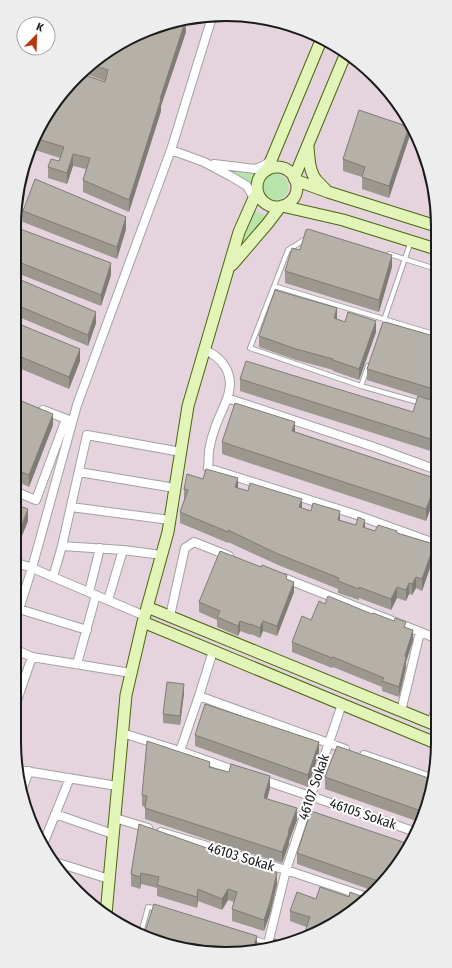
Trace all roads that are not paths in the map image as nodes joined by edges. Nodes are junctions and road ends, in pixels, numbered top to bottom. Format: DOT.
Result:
graph roads {
  1 [pos="211,21"];
  2 [pos="320,43"];
  3 [pos="343,58"];
  4 [pos="308,146"];
  5 [pos="170,150"];
  6 [pos="204,162"];
  7 [pos="265,168"];
  8 [pos="295,179"];
  9 [pos="254,192"];
  10 [pos="328,192"];
  11 [pos="281,207"];
  12 [pos="305,212"];
  13 [pos="268,223"];
  14 [pos="431,224"];
  15 [pos="310,236"];
  16 [pos="411,241"];
  17 [pos="431,247"];
  18 [pos="382,252"];
  19 [pos="404,259"];
  20 [pos="431,267"];
  21 [pos="229,269"];
  22 [pos="274,286"];
  23 [pos="384,319"];
  24 [pos="382,326"];
  25 [pos="431,333"];
  26 [pos="205,350"];
  27 [pos="369,364"];
  28 [pos="361,386"];
  29 [pos="227,398"];
  30 [pos="429,405"];
  31 [pos="33,406"];
  32 [pos="69,420"];
  33 [pos="181,452"];
  34 [pos="431,468"];
  35 [pos="79,472"];
  36 [pos="175,488"];
  37 [pos="21,494"];
  38 [pos="71,507"];
  39 [pos="170,520"];
  40 [pos="431,542"];
  41 [pos="62,546"];
  42 [pos="100,548"];
  43 [pos="123,550"];
  44 [pos="162,555"];
  45 [pos="238,559"];
  46 [pos="21,564"];
  47 [pos="32,568"];
  48 [pos="274,574"];
  49 [pos="53,577"];
  50 [pos="93,594"];
  51 [pos="108,600"];
  52 [pos="21,603"];
  53 [pos="21,610"];
  54 [pos="145,615"];
  55 [pos="170,616"];
  56 [pos="86,630"];
  57 [pos="420,632"];
  58 [pos="431,636"];
  59 [pos="213,651"];
  60 [pos="21,652"];
  61 [pos="32,657"];
  62 [pos="77,664"];
  63 [pos="131,673"];
  64 [pos="21,689"];
  65 [pos="199,696"];
  66 [pos="342,704"];
  67 [pos="401,711"];
  68 [pos="431,723"];
  69 [pos="122,733"];
  70 [pos="431,741"];
  71 [pos="329,743"];
  72 [pos="180,751"];
  73 [pos="23,770"];
  74 [pos="29,771"];
  75 [pos="428,777"];
  76 [pos="70,778"];
  77 [pos="25,782"];
  78 [pos="117,786"];
  79 [pos="311,797"];
  80 [pos="55,814"];
  81 [pos="115,818"];
  82 [pos="411,830"];
  83 [pos="113,834"];
  84 [pos="45,839"];
  85 [pos="61,864"];
  86 [pos="286,870"];
  87 [pos="109,879"];
  88 [pos="362,895"];
  89 [pos="106,908"];
  90 [pos="163,911"];
  91 [pos="142,929"];
  92 [pos="246,936"];
  93 [pos="271,942"];
  94 [pos="265,943"];
  1 -- 5 [label="street"];
  2 -- 7 [label="street"];
  3 -- 4 [label="street"];
  4 -- 8 [label="street"];
  4 -- 10 [label="street"];
  5 -- 6 [label="street"];
  5 -- 32 [label="street"];
  6 -- 7 [label="street"];
  6 -- 9 [label="street"];
  7 -- 8 [label="street"];
  7 -- 9 [label="street"];
  8 -- 10 [label="street"];
  8 -- 11 [label="street"];
  9 -- 11 [label="street"];
  9 -- 21 [label="street"];
  10 -- 14 [label="street"];
  11 -- 12 [label="street"];
  11 -- 13 [label="street"];
  12 -- 13 [label="street"];
  12 -- 16 [label="street"];
  13 -- 21 [label="street"];
  15 -- 22 [label="lane"];
  16 -- 17 [label="street"];
  16 -- 19 [label="lane"];
  18 -- 19 [label="lane"];
  19 -- 20 [label="lane"];
  19 -- 23 [label="lane"];
  21 -- 26 [label="street"];
  22 -- 23 [label="lane"];
  22 -- 28 [label="lane"];
  23 -- 24 [label="lane"];
  23 -- 25 [label="lane"];
  26 -- 29 [label="street"];
  26 -- 33 [label="street"];
  27 -- 28 [label="lane"];
  28 -- 30 [label="lane"];
  29 -- 34 [label="street"];
  29 -- 40 [label="street"];
  31 -- 32 [label="street"];
  32 -- 37 [label="street"];
  32 -- 47 [label="street"];
  33 -- 35 [label="street"];
  33 -- 36 [label="street"];
  35 -- 36 [label="street"];
  35 -- 38 [label="street"];
  36 -- 39 [label="street"];
  38 -- 39 [label="street"];
  38 -- 41 [label="street"];
  39 -- 44 [label="street"];
  41 -- 42 [label="street"];
  41 -- 49 [label="street"];
  42 -- 43 [label="street"];
  42 -- 50 [label="street"];
  43 -- 44 [label="street"];
  43 -- 51 [label="street"];
  44 -- 54 [label="street"];
  45 -- 55 [label="street"];
  46 -- 47 [label="street"];
  47 -- 49 [label="street"];
  47 -- 52 [label="street"];
  48 -- 57 [label="street"];
  49 -- 50 [label="street"];
  50 -- 51 [label="street"];
  50 -- 56 [label="street"];
  51 -- 54 [label="street"];
  53 -- 56 [label="street"];
  54 -- 55 [label="street"];
  54 -- 59 [label="street"];
  54 -- 63 [label="street"];
  55 -- 67 [label="street"];
  56 -- 62 [label="street"];
  57 -- 58 [label="street"];
  57 -- 67 [label="street"];
  59 -- 65 [label="street"];
  59 -- 66 [label="street"];
  60 -- 61 [label="street"];
  61 -- 62 [label="street"];
  61 -- 64 [label="street"];
  62 -- 63 [label="street"];
  63 -- 69 [label="street"];
  65 -- 71 [label="street"];
  65 -- 72 [label="street"];
  66 -- 70 [label="street"];
  66 -- 71 [label="street, 46107 Sokak"];
  67 -- 68 [label="street"];
  69 -- 72 [label="street, 46105 Sokak"];
  69 -- 78 [label="street"];
  71 -- 75 [label="street"];
  71 -- 79 [label="street, 46107 Sokak"];
  72 -- 79 [label="street, 46105 Sokak"];
  73 -- 74 [label="street"];
  74 -- 76 [label="street"];
  74 -- 77 [label="street"];
  76 -- 78 [label="street"];
  76 -- 80 [label="street"];
  78 -- 81 [label="street"];
  79 -- 82 [label="street, 46105 Sokak"];
  79 -- 86 [label="street, 46107 Sokak"];
  80 -- 83 [label="street"];
  80 -- 84 [label="street"];
  81 -- 83 [label="street"];
  81 -- 86 [label="street, 46103 Sokak"];
  83 -- 87 [label="street"];
  85 -- 87 [label="street"];
  86 -- 88 [label="street, 46103 Sokak"];
  86 -- 93 [label="street, 46107 Sokak"];
  87 -- 89 [label="street"];
  90 -- 91 [label="lane"];
  92 -- 94 [label="lane"];
}
